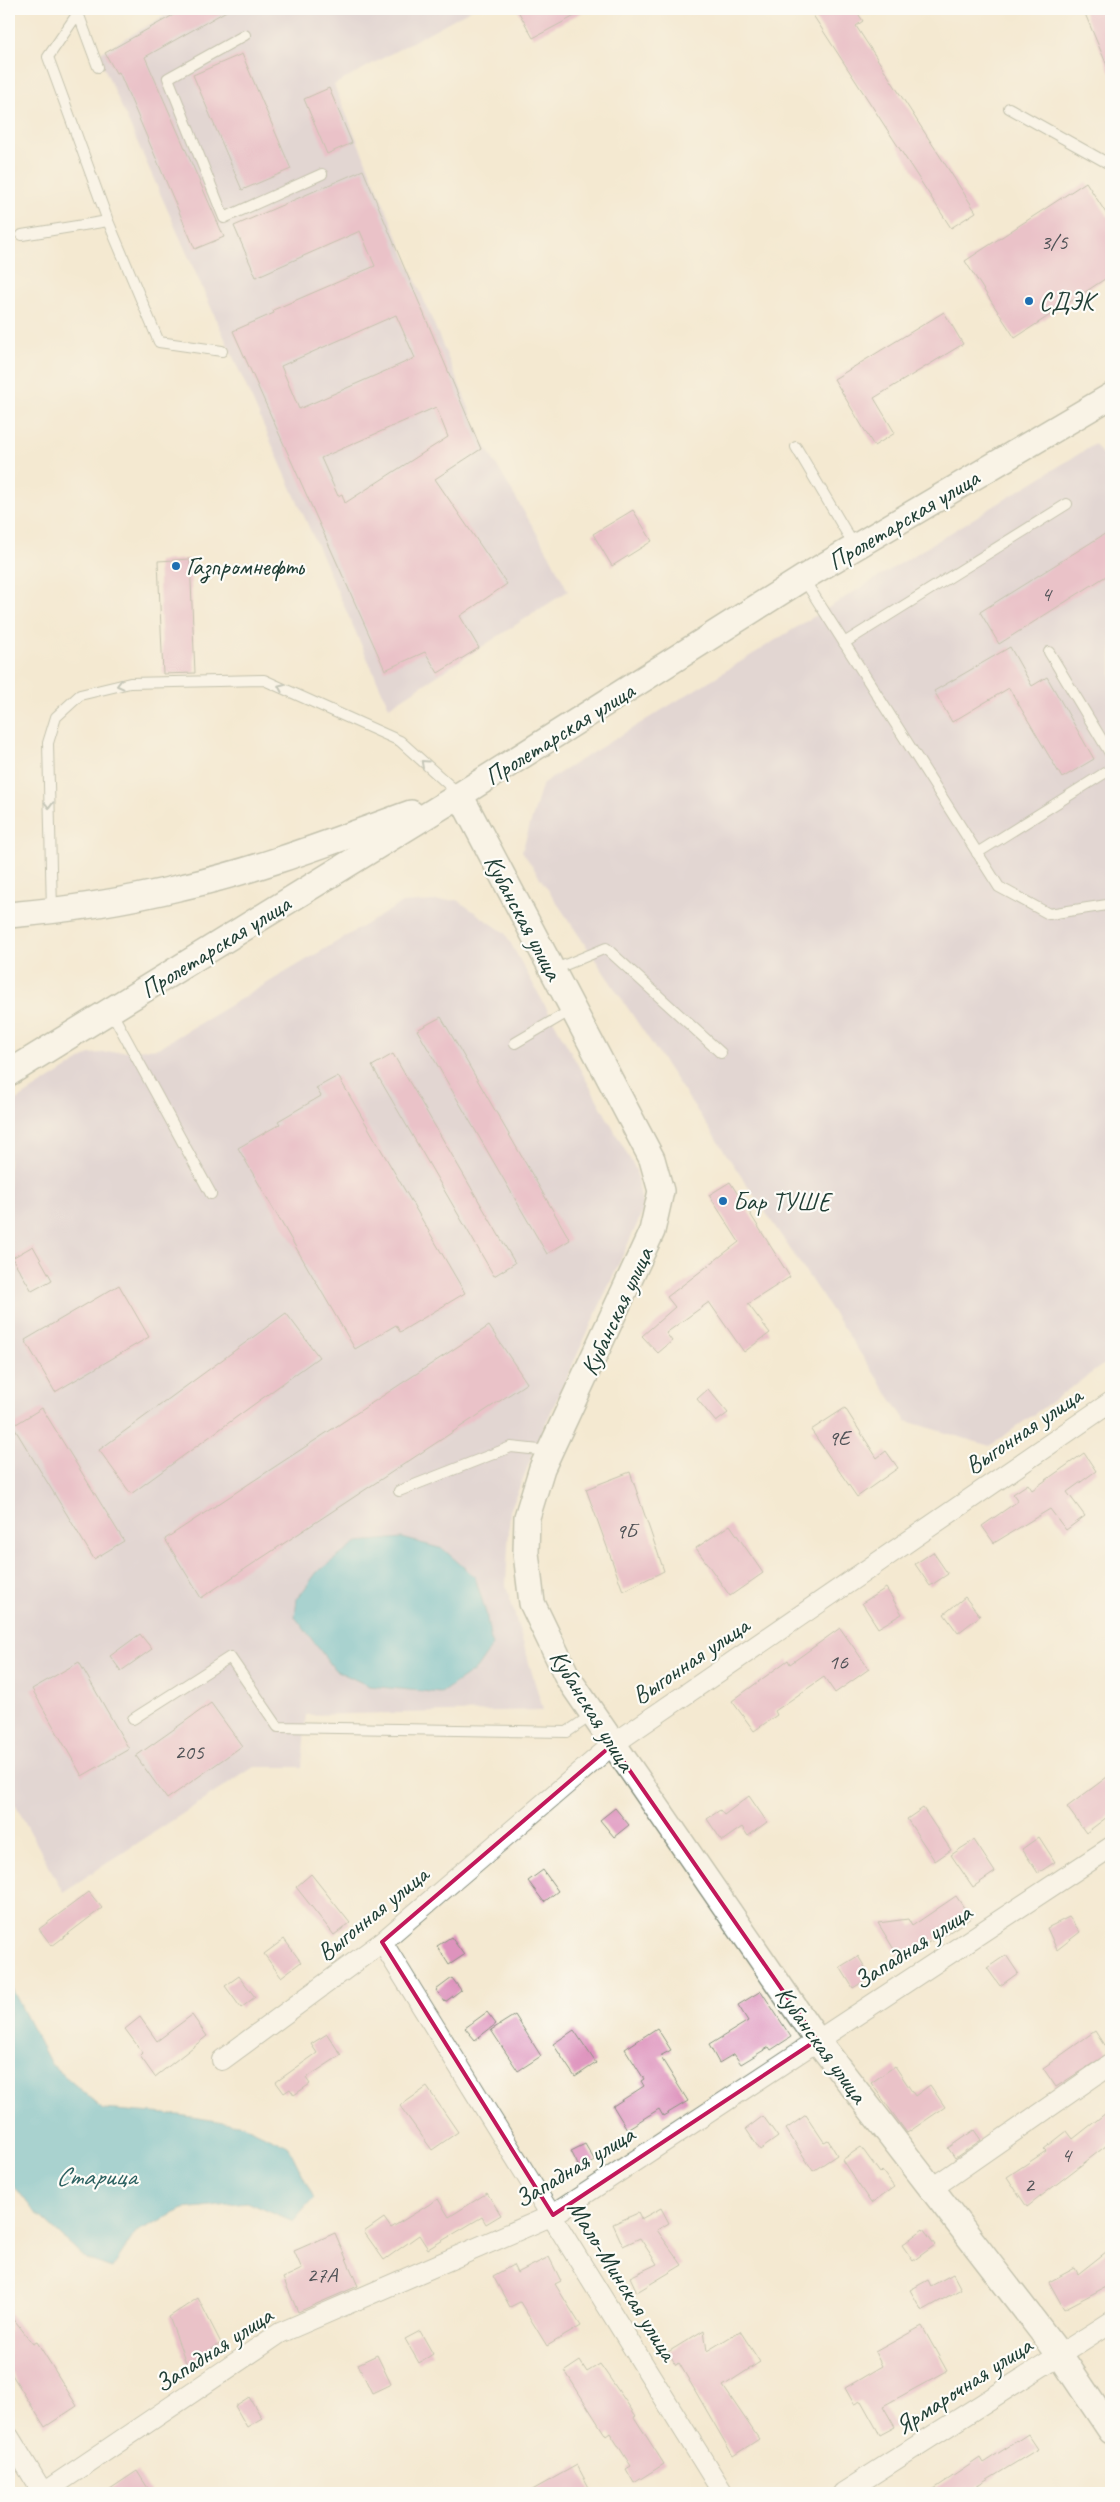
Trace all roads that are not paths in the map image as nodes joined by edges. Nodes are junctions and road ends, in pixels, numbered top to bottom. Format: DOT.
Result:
graph roads {
  1 [pos="244,35"];
  2 [pos="98,67"];
  3 [pos="1009,108"];
  4 [pos="1111,165"];
  5 [pos="322,174"];
  6 [pos="108,220"];
  7 [pos="22,235"];
  8 [pos="222,351"];
  9 [pos="1111,396"];
  10 [pos="796,447"];
  11 [pos="1067,504"];
  12 [pos="855,548"];
  13 [pos="804,578"];
  14 [pos="844,643"];
  15 [pos="1049,652"];
  16 [pos="1111,756"];
  17 [pos="1111,769"];
  18 [pos="460,795"];
  19 [pos="977,853"];
  20 [pos="1111,903"];
  21 [pos="52,910"];
  22 [pos="9,915"];
  23 [pos="552,970"];
  24 [pos="573,1008"];
  25 [pos="111,1010"];
  26 [pos="515,1043"];
  27 [pos="721,1053"];
  28 [pos="9,1073"];
  29 [pos="211,1194"];
  30 [pos="1111,1402"];
  31 [pos="550,1451"];
  32 [pos="399,1491"];
  33 [pos="592,1715"];
  34 [pos="133,1719"];
  35 [pos="612,1745"];
  36 [pos="1111,1847"];
  37 [pos="382,1942"];
  38 [pos="817,2040"];
  39 [pos="222,2060"];
  40 [pos="1111,2064"];
  41 [pos="931,2189"];
  42 [pos="552,2215"];
  43 [pos="1111,2322"];
  44 [pos="1060,2355"];
  45 [pos="1111,2431"];
  46 [pos="9,2437"];
  47 [pos="43,2493"];
  48 [pos="723,2493"];
  49 [pos="843,2493"];
  1 -- 5 [label="lane"];
  2 -- 6 [label="lane"];
  3 -- 4 [label="lane"];
  6 -- 7 [label="lane"];
  6 -- 8 [label="lane"];
  9 -- 12 [label="street, Пролетарская улица"];
  10 -- 12 [label="lane"];
  11 -- 14 [label="lane"];
  12 -- 13 [label="street, Пролетарская улица"];
  13 -- 14 [label="lane"];
  13 -- 18 [label="street, Пролетарская улица"];
  14 -- 19 [label="lane"];
  15 -- 16 [label="lane"];
  17 -- 19 [label="lane"];
  18 -- 21 [label="street"];
  18 -- 21 [label="lane, one-way"];
  18 -- 23 [label="street, Кубанская улица"];
  18 -- 25 [label="street, Пролетарская улица"];
  19 -- 20 [label="lane"];
  21 -- 22 [label="street"];
  23 -- 24 [label="street, Кубанская улица"];
  23 -- 27 [label="lane"];
  24 -- 26 [label="lane"];
  24 -- 31 [label="street, Кубанская улица"];
  25 -- 28 [label="street, Пролетарская улица"];
  25 -- 29 [label="lane"];
  30 -- 35 [label="street, Выгонная улица"];
  31 -- 32 [label="lane"];
  31 -- 33 [label="street, Кубанская улица"];
  33 -- 34 [label="lane"];
  33 -- 35 [label="street, Кубанская улица"];
  35 -- 37 [label="street, Выгонная улица"];
  35 -- 38 [label="street, Кубанская улица"];
  36 -- 38 [label="street, Западная улица"];
  37 -- 39 [label="street, Выгонная улица"];
  37 -- 42 [label="street, Мало-Минская улица"];
  38 -- 41 [label="street, Кубанская улица"];
  38 -- 42 [label="street, Западная улица"];
  40 -- 41 [label="street"];
  41 -- 44 [label="street, Кубанская улица"];
  42 -- 47 [label="street, Западная улица"];
  42 -- 48 [label="street, Мало-Минская улица"];
  43 -- 44 [label="street, Ярмарочная улица"];
  44 -- 45 [label="street, Кубанская улица"];
  44 -- 49 [label="street, Ярмарочная улица"];
  46 -- 47 [label="street"];
}
